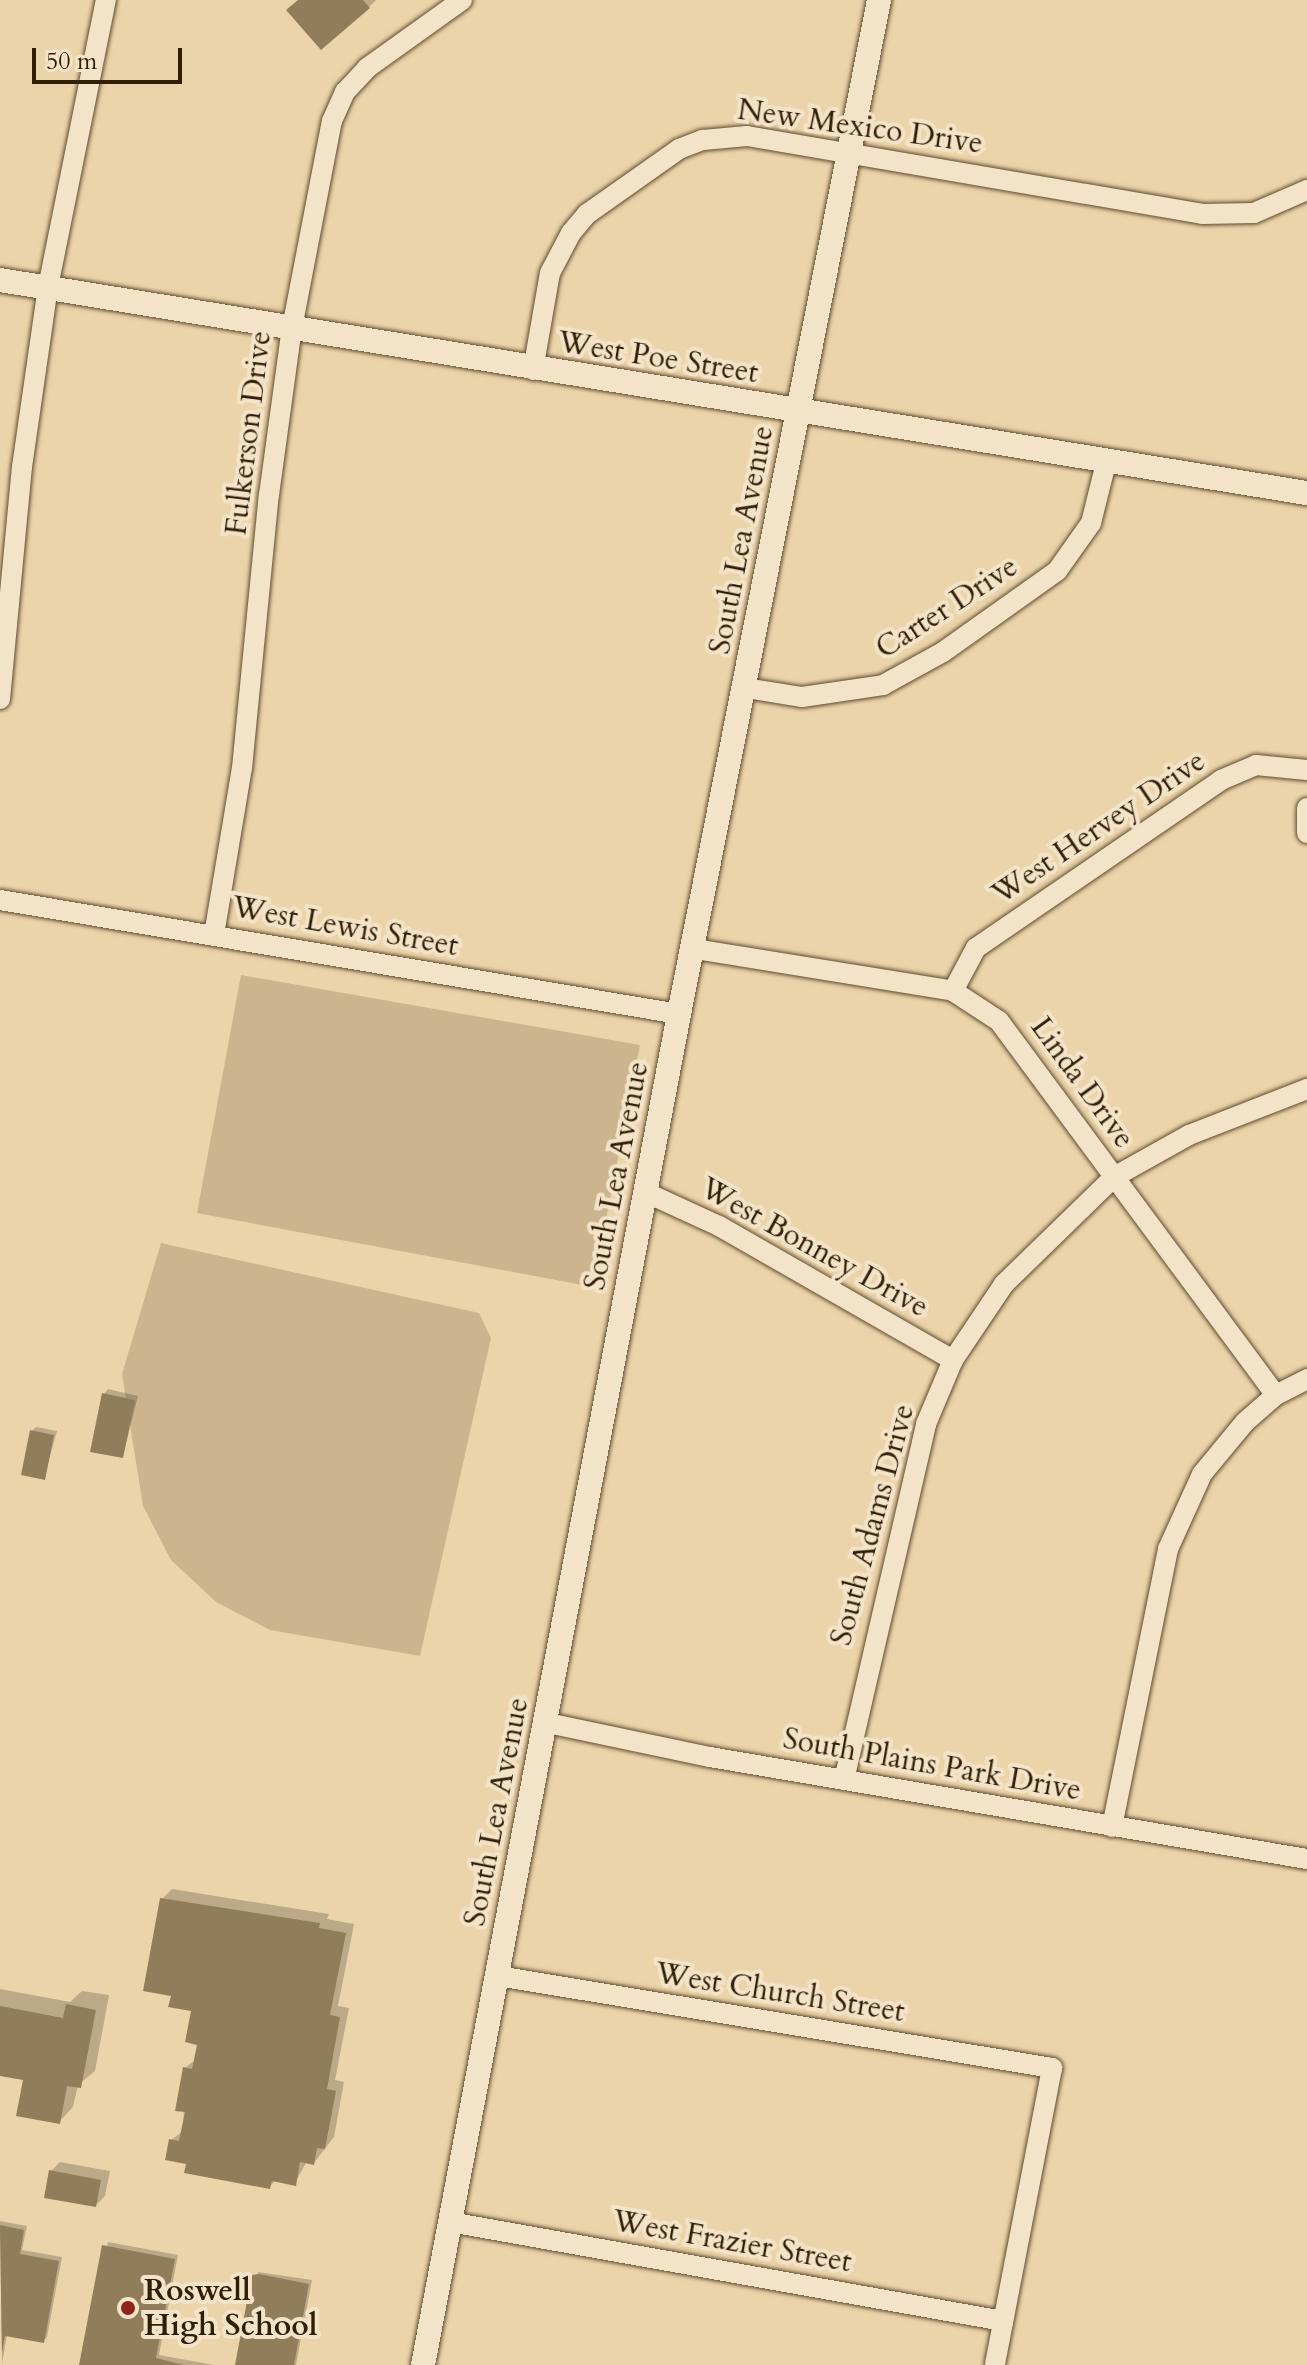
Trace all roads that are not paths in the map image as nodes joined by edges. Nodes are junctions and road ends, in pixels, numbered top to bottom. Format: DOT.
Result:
graph roads {
  1 [pos="106,0"];
  2 [pos="462,0"];
  3 [pos="879,0"];
  4 [pos="849,153"];
  5 [pos="1307,190"];
  6 [pos="0,280"];
  7 [pos="48,287"];
  8 [pos="292,328"];
  9 [pos="533,370"];
  10 [pos="799,413"];
  11 [pos="1106,463"];
  12 [pos="1307,493"];
  13 [pos="746,688"];
  14 [pos="0,699"];
  15 [pos="1307,770"];
  16 [pos="1307,808"];
  17 [pos="1307,833"];
  18 [pos="0,900"];
  19 [pos="214,935"];
  20 [pos="695,949"];
  21 [pos="953,991"];
  22 [pos="679,1014"];
  23 [pos="1307,1089"];
  24 [pos="1114,1177"];
  25 [pos="645,1192"];
  26 [pos="953,1360"];
  27 [pos="1307,1379"];
  28 [pos="1276,1395"];
  29 [pos="548,1723"];
  30 [pos="844,1780"];
  31 [pos="1112,1827"];
  32 [pos="1307,1859"];
  33 [pos="498,1976"];
  34 [pos="450,2222"];
  35 [pos="1003,2321"];
  36 [pos="423,2365"];
  37 [pos="995,2365"];
  1 -- 7 [label="street"];
  2 -- 8 [label="street, Fulkerson Drive"];
  3 -- 4 [label="street, South Lea Avenue"];
  4 -- 5 [label="street, New Mexico Drive"];
  4 -- 9 [label="street, New Mexico Drive"];
  4 -- 10 [label="street, South Lea Avenue"];
  6 -- 7 [label="street, West Poe Street"];
  7 -- 8 [label="street, West Poe Street"];
  7 -- 14 [label="street"];
  8 -- 9 [label="street, West Poe Street"];
  8 -- 19 [label="street, Fulkerson Drive"];
  9 -- 10 [label="street, West Poe Street"];
  10 -- 11 [label="street, West Poe Street"];
  10 -- 13 [label="street, South Lea Avenue"];
  11 -- 12 [label="street, West Poe Street"];
  11 -- 13 [label="street, Carter Drive"];
  13 -- 20 [label="street, South Lea Avenue"];
  15 -- 21 [label="street, West Hervey Drive"];
  16 -- 17 [label="street"];
  18 -- 19 [label="street, West Lewis Street"];
  19 -- 22 [label="street, West Lewis Street"];
  20 -- 21 [label="street, Linda Drive"];
  20 -- 22 [label="street, South Lea Avenue"];
  21 -- 24 [label="street, Linda Drive"];
  22 -- 25 [label="street, South Lea Avenue"];
  23 -- 24 [label="street, South Adams Drive"];
  24 -- 26 [label="street, South Adams Drive"];
  24 -- 28 [label="street, Linda Drive"];
  25 -- 26 [label="street, West Bonney Drive"];
  25 -- 29 [label="street, South Lea Avenue"];
  26 -- 30 [label="street, South Adams Drive"];
  27 -- 28 [label="street"];
  28 -- 31 [label="street"];
  29 -- 30 [label="street, South Plains Park Drive"];
  29 -- 33 [label="street, South Lea Avenue"];
  30 -- 31 [label="street, South Plains Park Drive"];
  31 -- 32 [label="street, South Plains Park Drive"];
  33 -- 34 [label="street, South Lea Avenue"];
  33 -- 35 [label="street, West Church Street"];
  34 -- 35 [label="street, West Frazier Street"];
  34 -- 36 [label="street, South Lea Avenue"];
  35 -- 37 [label="street"];
}
